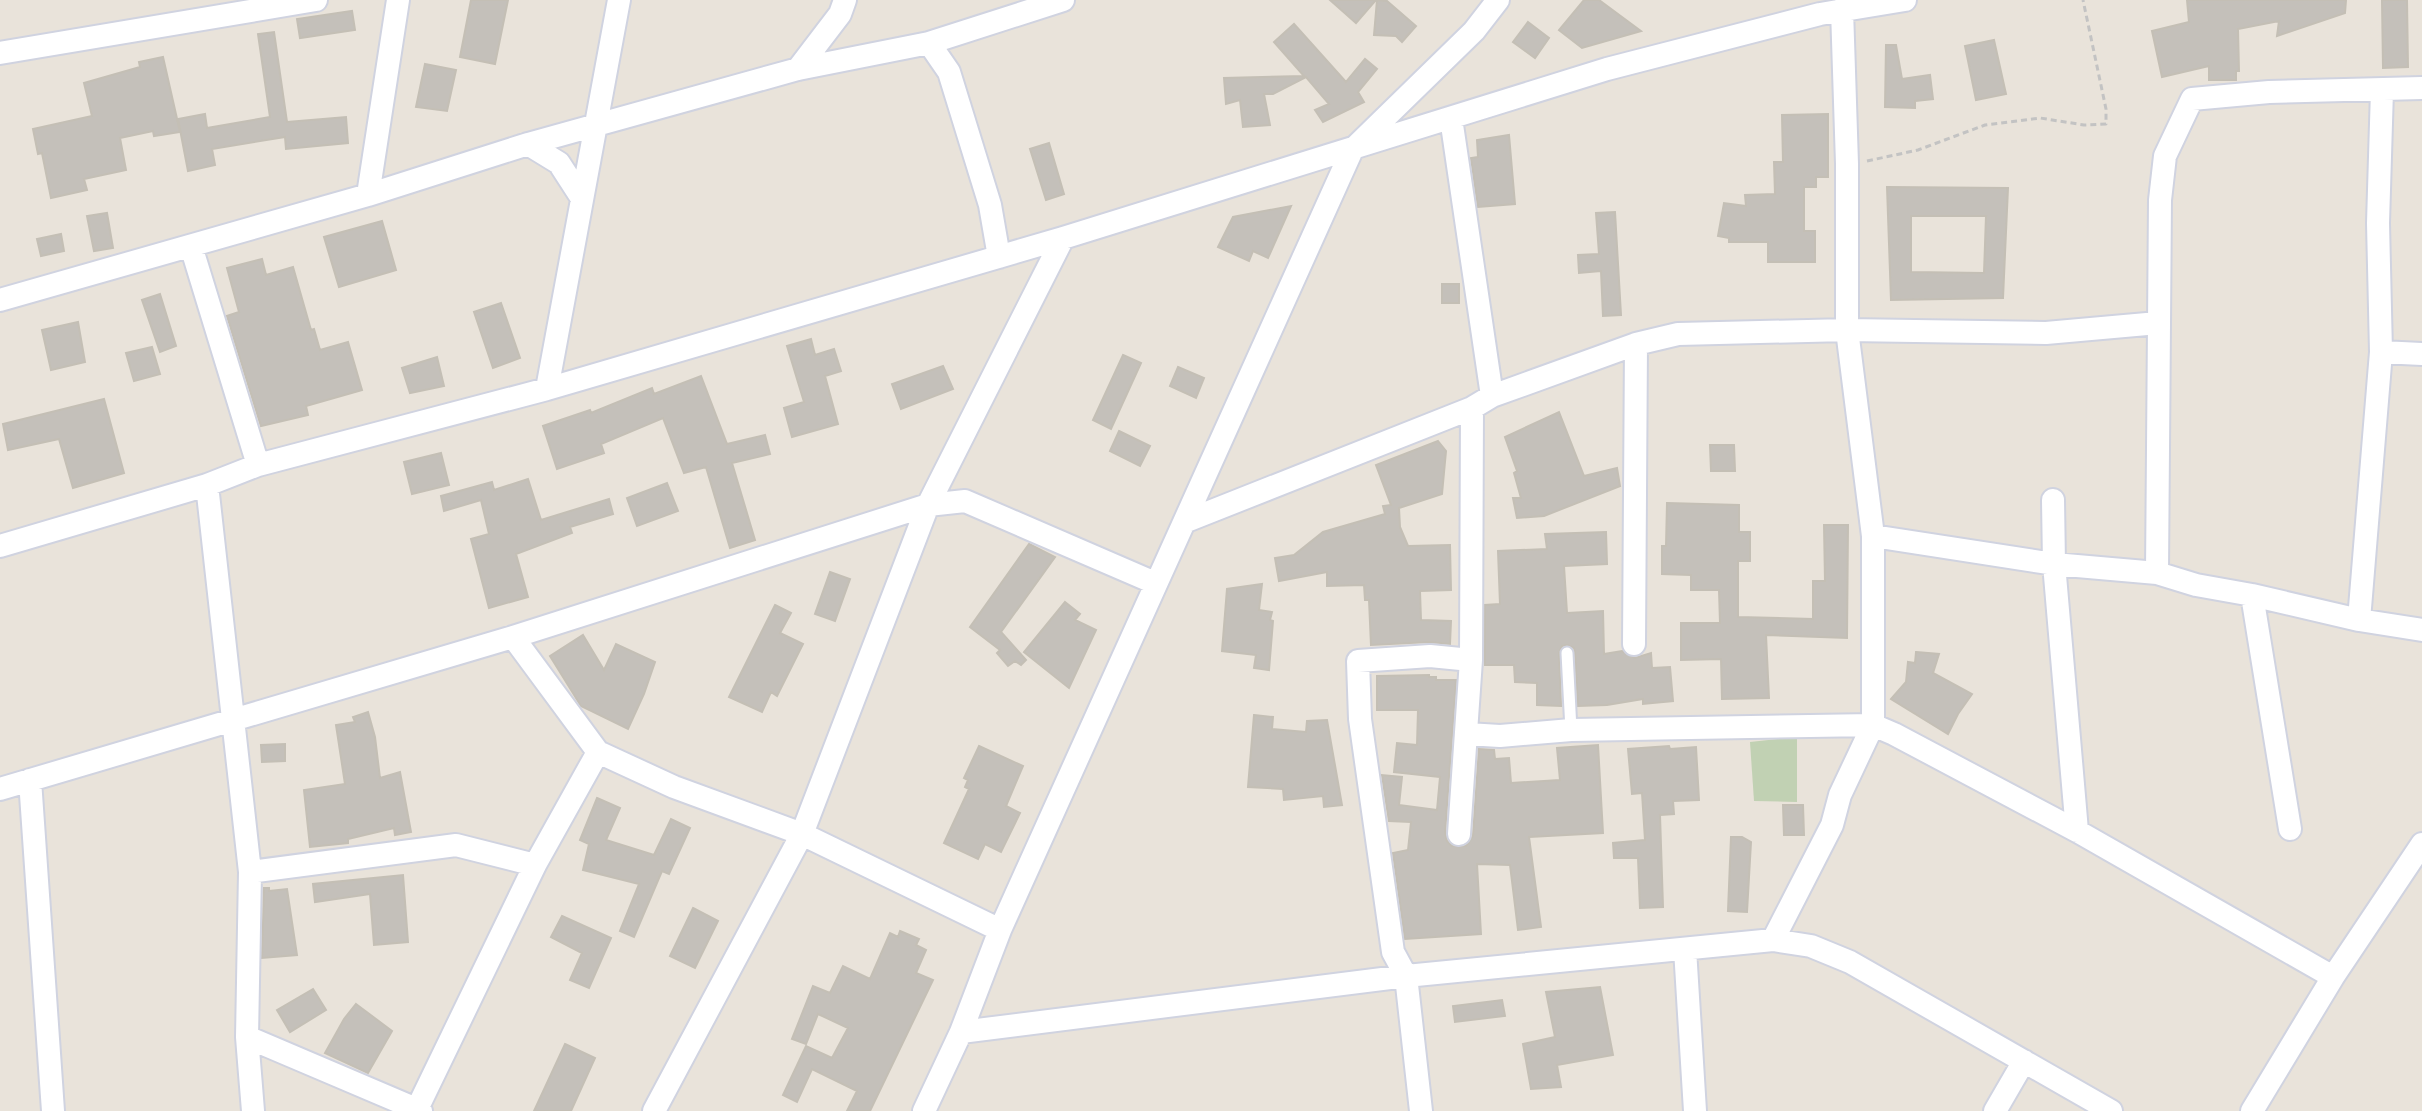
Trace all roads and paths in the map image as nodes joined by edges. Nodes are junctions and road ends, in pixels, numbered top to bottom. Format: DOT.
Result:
graph roads {
  1 [pos="316,0"];
  2 [pos="398,0"];
  3 [pos="619,0"];
  4 [pos="845,0"];
  5 [pos="1063,0"];
  6 [pos="1498,0"];
  7 [pos="1905,0"];
  8 [pos="2083,0"];
  9 [pos="1827,8"];
  10 [pos="929,43"];
  11 [pos="0,53"];
  12 [pos="798,69"];
  13 [pos="2422,88"];
  14 [pos="2382,90"];
  15 [pos="1451,118"];
  16 [pos="594,127"];
  17 [pos="528,144"];
  18 [pos="1352,150"];
  19 [pos="1847,164"];
  20 [pos="368,195"];
  21 [pos="581,197"];
  22 [pos="1063,238"];
  23 [pos="191,246"];
  24 [pos="999,257"];
  25 [pos="0,300"];
  26 [pos="2158,323"];
  27 [pos="1847,330"];
  28 [pos="1636,344"];
  29 [pos="2381,352"];
  30 [pos="2422,354"];
  31 [pos="547,389"];
  32 [pos="1492,396"];
  33 [pos="1472,408"];
  34 [pos="258,465"];
  35 [pos="207,485"];
  36 [pos="2053,500"];
  37 [pos="928,505"];
  38 [pos="1184,522"];
  39 [pos="1873,536"];
  40 [pos="0,546"];
  41 [pos="2054,564"];
  42 [pos="2157,573"];
  43 [pos="1155,583"];
  44 [pos="2252,595"];
  45 [pos="2359,620"];
  46 [pos="2422,630"];
  47 [pos="513,637"];
  48 [pos="1634,644"];
  49 [pos="1567,653"];
  50 [pos="1471,660"];
  51 [pos="234,720"];
  52 [pos="1873,725"];
  53 [pos="1571,730"];
  54 [pos="1467,734"];
  55 [pos="598,752"];
  56 [pos="30,780"];
  57 [pos="0,789"];
  58 [pos="2290,829"];
  59 [pos="2077,831"];
  60 [pos="802,834"];
  61 [pos="1459,834"];
  62 [pos="2422,844"];
  63 [pos="535,865"];
  64 [pos="250,872"];
  65 [pos="1000,930"];
  66 [pos="1773,940"];
  67 [pos="1685,949"];
  68 [pos="1406,976"];
  69 [pos="2333,977"];
  70 [pos="961,1032"];
  71 [pos="247,1037"];
  72 [pos="2024,1061"];
  73 [pos="419,1110"];
  74 [pos="53,1111"];
  75 [pos="253,1111"];
  76 [pos="654,1111"];
  77 [pos="924,1111"];
  78 [pos="1421,1111"];
  79 [pos="1695,1111"];
  80 [pos="1995,1111"];
  81 [pos="2111,1111"];
  82 [pos="2252,1111"];
  1 -- 11 [label="street"];
  2 -- 20 [label="street"];
  3 -- 16 [label="street"];
  4 -- 12 [label="street"];
  5 -- 10 [label="street"];
  6 -- 18 [label="street"];
  7 -- 9 [label="street"];
  8 -- 19 [label="path"];
  9 -- 15 [label="street"];
  9 -- 19 [label="street"];
  10 -- 12 [label="street"];
  10 -- 24 [label="street"];
  12 -- 16 [label="street"];
  13 -- 14 [label="street"];
  14 -- 26 [label="street"];
  14 -- 29 [label="street"];
  15 -- 18 [label="street"];
  15 -- 32 [label="street"];
  16 -- 17 [label="street"];
  16 -- 21 [label="street"];
  17 -- 20 [label="street"];
  17 -- 21 [label="street"];
  18 -- 22 [label="street"];
  18 -- 38 [label="street"];
  19 -- 27 [label="street"];
  20 -- 23 [label="street"];
  21 -- 31 [label="street"];
  22 -- 24 [label="street"];
  22 -- 37 [label="street"];
  23 -- 25 [label="street"];
  23 -- 34 [label="street"];
  24 -- 31 [label="street"];
  26 -- 27 [label="street"];
  26 -- 42 [label="street"];
  27 -- 28 [label="street"];
  27 -- 39 [label="street"];
  28 -- 32 [label="street"];
  28 -- 48 [label="street"];
  29 -- 30 [label="street"];
  29 -- 45 [label="street"];
  31 -- 34 [label="street"];
  32 -- 33 [label="street"];
  33 -- 38 [label="street"];
  33 -- 50 [label="street"];
  34 -- 35 [label="street"];
  35 -- 40 [label="street"];
  35 -- 51 [label="street"];
  36 -- 41 [label="street"];
  37 -- 43 [label="street"];
  37 -- 47 [label="street"];
  37 -- 60 [label="street"];
  38 -- 43 [label="street"];
  39 -- 41 [label="street"];
  39 -- 52 [label="street"];
  41 -- 42 [label="street"];
  41 -- 59 [label="street"];
  42 -- 44 [label="street"];
  43 -- 65 [label="street"];
  44 -- 45 [label="street"];
  44 -- 58 [label="street"];
  45 -- 46 [label="street"];
  47 -- 51 [label="street"];
  47 -- 55 [label="street"];
  49 -- 53 [label="lane"];
  50 -- 54 [label="street"];
  50 -- 68 [label="street"];
  51 -- 56 [label="street"];
  51 -- 64 [label="street"];
  52 -- 53 [label="street"];
  52 -- 59 [label="street"];
  52 -- 66 [label="street"];
  53 -- 54 [label="street"];
  54 -- 61 [label="street"];
  55 -- 60 [label="street"];
  55 -- 63 [label="street"];
  56 -- 57 [label="street"];
  56 -- 74 [label="street"];
  59 -- 69 [label="street"];
  60 -- 65 [label="street"];
  60 -- 76 [label="street"];
  62 -- 69 [label="street"];
  63 -- 64 [label="street"];
  63 -- 73 [label="street"];
  64 -- 71 [label="street"];
  65 -- 70 [label="street"];
  66 -- 67 [label="street"];
  66 -- 72 [label="street"];
  67 -- 68 [label="street"];
  67 -- 79 [label="street"];
  68 -- 70 [label="street"];
  68 -- 78 [label="street"];
  69 -- 82 [label="street"];
  70 -- 77 [label="street"];
  71 -- 73 [label="street"];
  71 -- 75 [label="street"];
  72 -- 80 [label="street"];
  72 -- 81 [label="street"];
}
